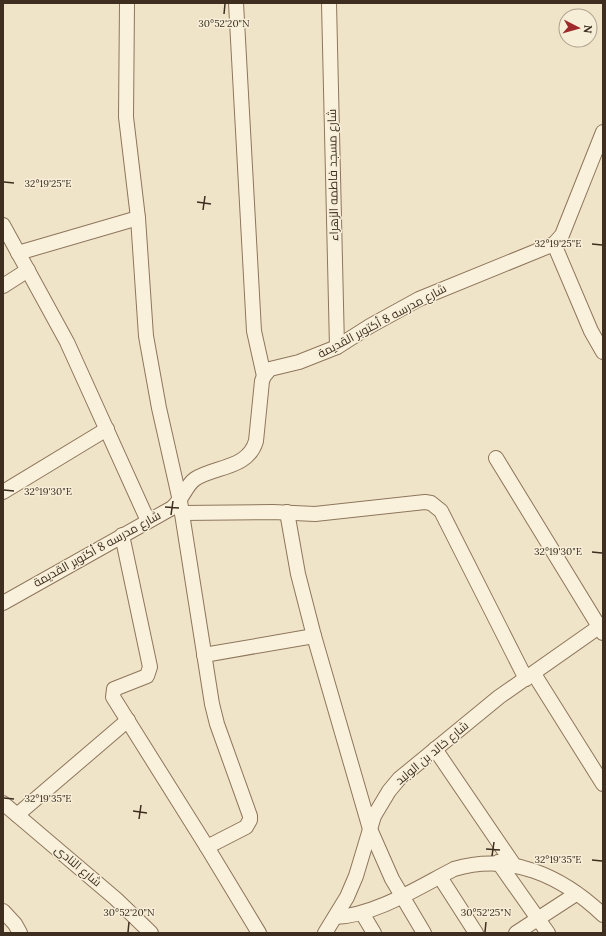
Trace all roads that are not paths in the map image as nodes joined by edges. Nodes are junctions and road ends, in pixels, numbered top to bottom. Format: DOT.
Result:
graph roads {
  1 [pos="127,3"];
  2 [pos="236,3"];
  3 [pos="329,3"];
  4 [pos="333,3"];
  5 [pos="603,132"];
  6 [pos="138,218"];
  7 [pos="3,225"];
  8 [pos="554,244"];
  9 [pos="18,253"];
  10 [pos="28,270"];
  11 [pos="3,286"];
  12 [pos="337,347"];
  13 [pos="603,352"];
  14 [pos="264,376"];
  15 [pos="107,428"];
  16 [pos="496,458"];
  17 [pos="3,492"];
  18 [pos="181,507"];
  19 [pos="287,512"];
  20 [pos="148,521"];
  21 [pos="122,535"];
  22 [pos="3,603"];
  23 [pos="602,628"];
  24 [pos="314,636"];
  25 [pos="204,655"];
  26 [pos="530,676"];
  27 [pos="128,720"];
  28 [pos="435,749"];
  29 [pos="603,784"];
  30 [pos="3,803"];
  31 [pos="17,815"];
  32 [pos="370,829"];
  33 [pos="207,847"];
  34 [pos="498,862"];
  35 [pos="514,865"];
  36 [pos="440,877"];
  37 [pos="576,894"];
  38 [pos="401,896"];
  39 [pos="3,911"];
  40 [pos="362,914"];
  41 [pos="603,915"];
  42 [pos="336,917"];
  43 [pos="538,918"];
  44 [pos="20,933"];
  45 [pos="151,933"];
  46 [pos="259,933"];
  47 [pos="325,933"];
  48 [pos="374,933"];
  49 [pos="424,933"];
  50 [pos="476,933"];
  51 [pos="516,933"];
  52 [pos="548,933"];
  1 -- 6 [label="street"];
  2 -- 14 [label="street"];
  3 -- 4 [label="street"];
  3 -- 12 [label="street, شارع مسجد فاطمه الزهراء"];
  5 -- 8 [label="street"];
  6 -- 9 [label="street"];
  6 -- 18 [label="street"];
  7 -- 9 [label="street"];
  8 -- 12 [label="street, شارع مدرسه 8 أكتوبر القديمة"];
  8 -- 13 [label="street"];
  9 -- 10 [label="street"];
  10 -- 11 [label="street"];
  10 -- 15 [label="street"];
  12 -- 14 [label="street, شارع مدرسه 8 أكتوبر القديمة"];
  14 -- 18 [label="street, شارع مدرسه 8 أكتوبر القديمة"];
  15 -- 17 [label="street"];
  15 -- 20 [label="street"];
  16 -- 23 [label="street"];
  18 -- 19 [label="street"];
  18 -- 20 [label="street, شارع مدرسه 8 أكتوبر القديمة"];
  18 -- 25 [label="street"];
  19 -- 24 [label="street"];
  19 -- 26 [label="street"];
  20 -- 21 [label="street, شارع مدرسه 8 أكتوبر القديمة"];
  21 -- 22 [label="street, شارع مدرسه 8 أكتوبر القديمة"];
  21 -- 27 [label="street"];
  23 -- 26 [label="street, شارع خالد بن الوليد"];
  24 -- 25 [label="street"];
  24 -- 32 [label="street"];
  25 -- 33 [label="street"];
  26 -- 28 [label="street, شارع خالد بن الوليد"];
  26 -- 29 [label="street"];
  27 -- 31 [label="street"];
  27 -- 33 [label="street"];
  28 -- 32 [label="street, شارع خالد بن الوليد"];
  28 -- 35 [label="street"];
  30 -- 31 [label="street, شارع النادى"];
  31 -- 45 [label="street, شارع النادى"];
  32 -- 38 [label="street"];
  32 -- 42 [label="street, شارع خالد بن الوليد"];
  33 -- 46 [label="street"];
  34 -- 35 [label="street"];
  34 -- 36 [label="street"];
  34 -- 43 [label="street"];
  35 -- 37 [label="street"];
  36 -- 38 [label="street"];
  36 -- 50 [label="street"];
  37 -- 41 [label="street"];
  37 -- 43 [label="street"];
  38 -- 40 [label="street"];
  38 -- 49 [label="street"];
  39 -- 44 [label="street"];
  40 -- 42 [label="street"];
  40 -- 48 [label="street"];
  42 -- 47 [label="street, شارع خالد بن الوليد"];
  43 -- 51 [label="street"];
  43 -- 52 [label="street"];
}
